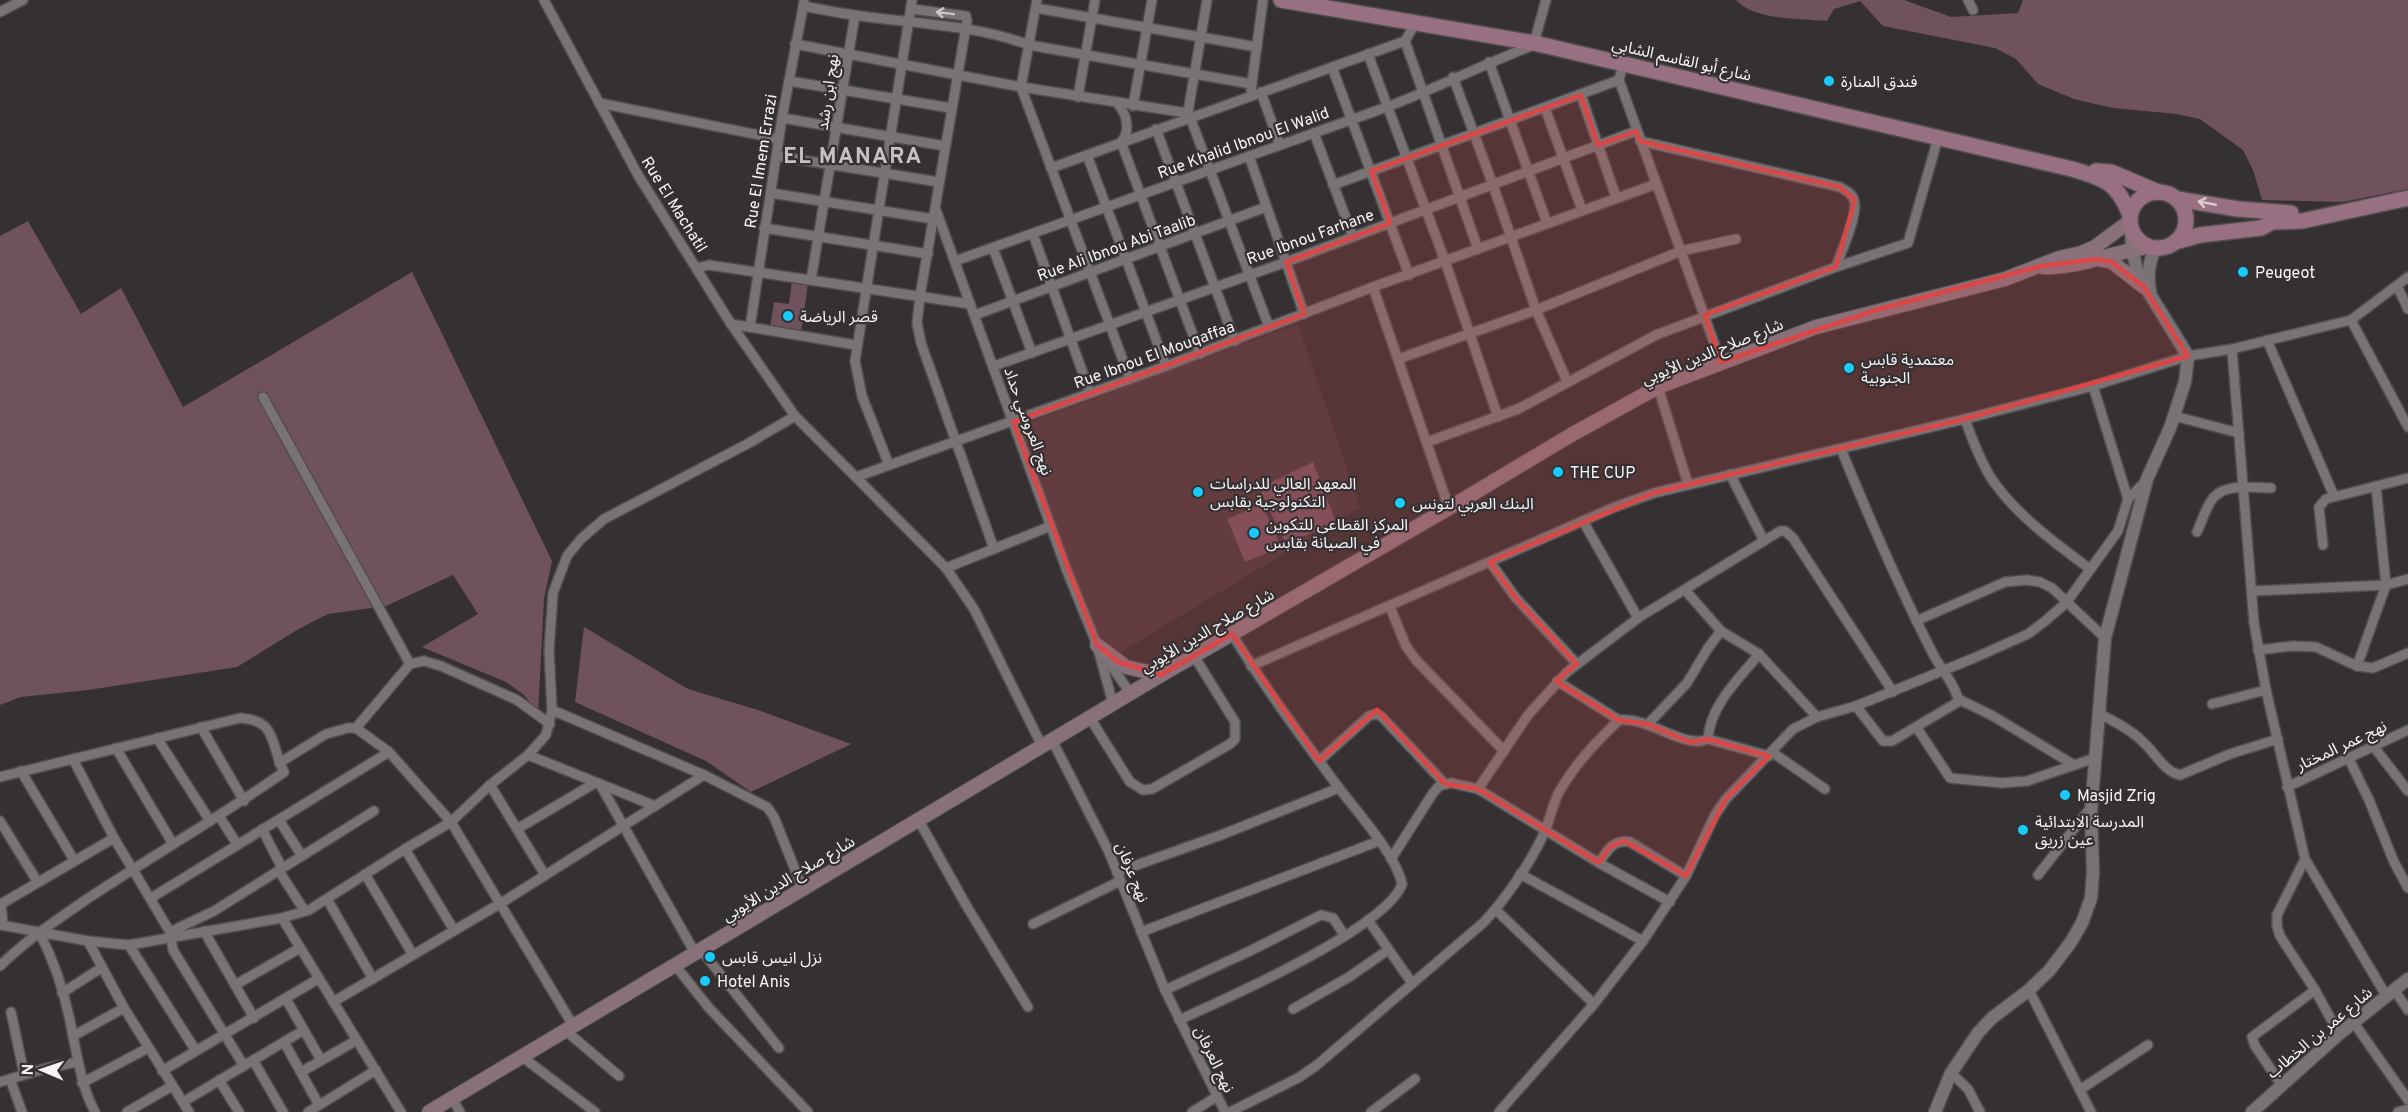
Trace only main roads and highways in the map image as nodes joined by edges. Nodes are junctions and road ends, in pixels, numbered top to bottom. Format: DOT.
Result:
graph roads {
  1 [pos="1281,0"];
  2 [pos="2072,169"];
  3 [pos="2158,192"];
  4 [pos="2408,198"];
  5 [pos="2177,199"];
  6 [pos="2238,209"];
  7 [pos="2327,214"];
  8 [pos="2130,222"];
  9 [pos="2272,222"];
  10 [pos="2175,242"];
  11 [pos="2152,247"];
  12 [pos="2097,259"];
  13 [pos="2041,266"];
  14 [pos="2144,287"];
  15 [pos="1097,645"];
  16 [pos="1161,675"];
  17 [pos="429,1112"];
  1 -- 2 [label="main road, شارع أبو القاسم الشابي"];
  2 -- 3 [label="main road, شارع أبو القاسم الشابي"];
  2 -- 8 [label="main road, شارع أبو القاسم الشابي"];
  3 -- 5 [label="main road"];
  3 -- 8 [label="main road"];
  4 -- 7 [label="main road"];
  6 -- 5 [label="main road, one-way"];
  5 -- 10 [label="main road"];
  6 -- 7 [label="main road"];
  6 -- 9 [label="main road"];
  7 -- 9 [label="main road"];
  8 -- 11 [label="main road"];
  8 -- 13 [label="main road, شارع صلاح الدين الأيوبي"];
  9 -- 10 [label="main road"];
  10 -- 11 [label="main road"];
  11 -- 12 [label="main road, شارع صلاح الدين الأيوبي"];
  12 -- 13 [label="main road, شارع صلاح الدين الأيوبي"];
  12 -- 14 [label="main road"];
  13 -- 16 [label="main road, شارع صلاح الدين الأيوبي"];
  15 -- 16 [label="main road"];
  16 -- 17 [label="main road, شارع صلاح الدين الأيوبي"];
}
